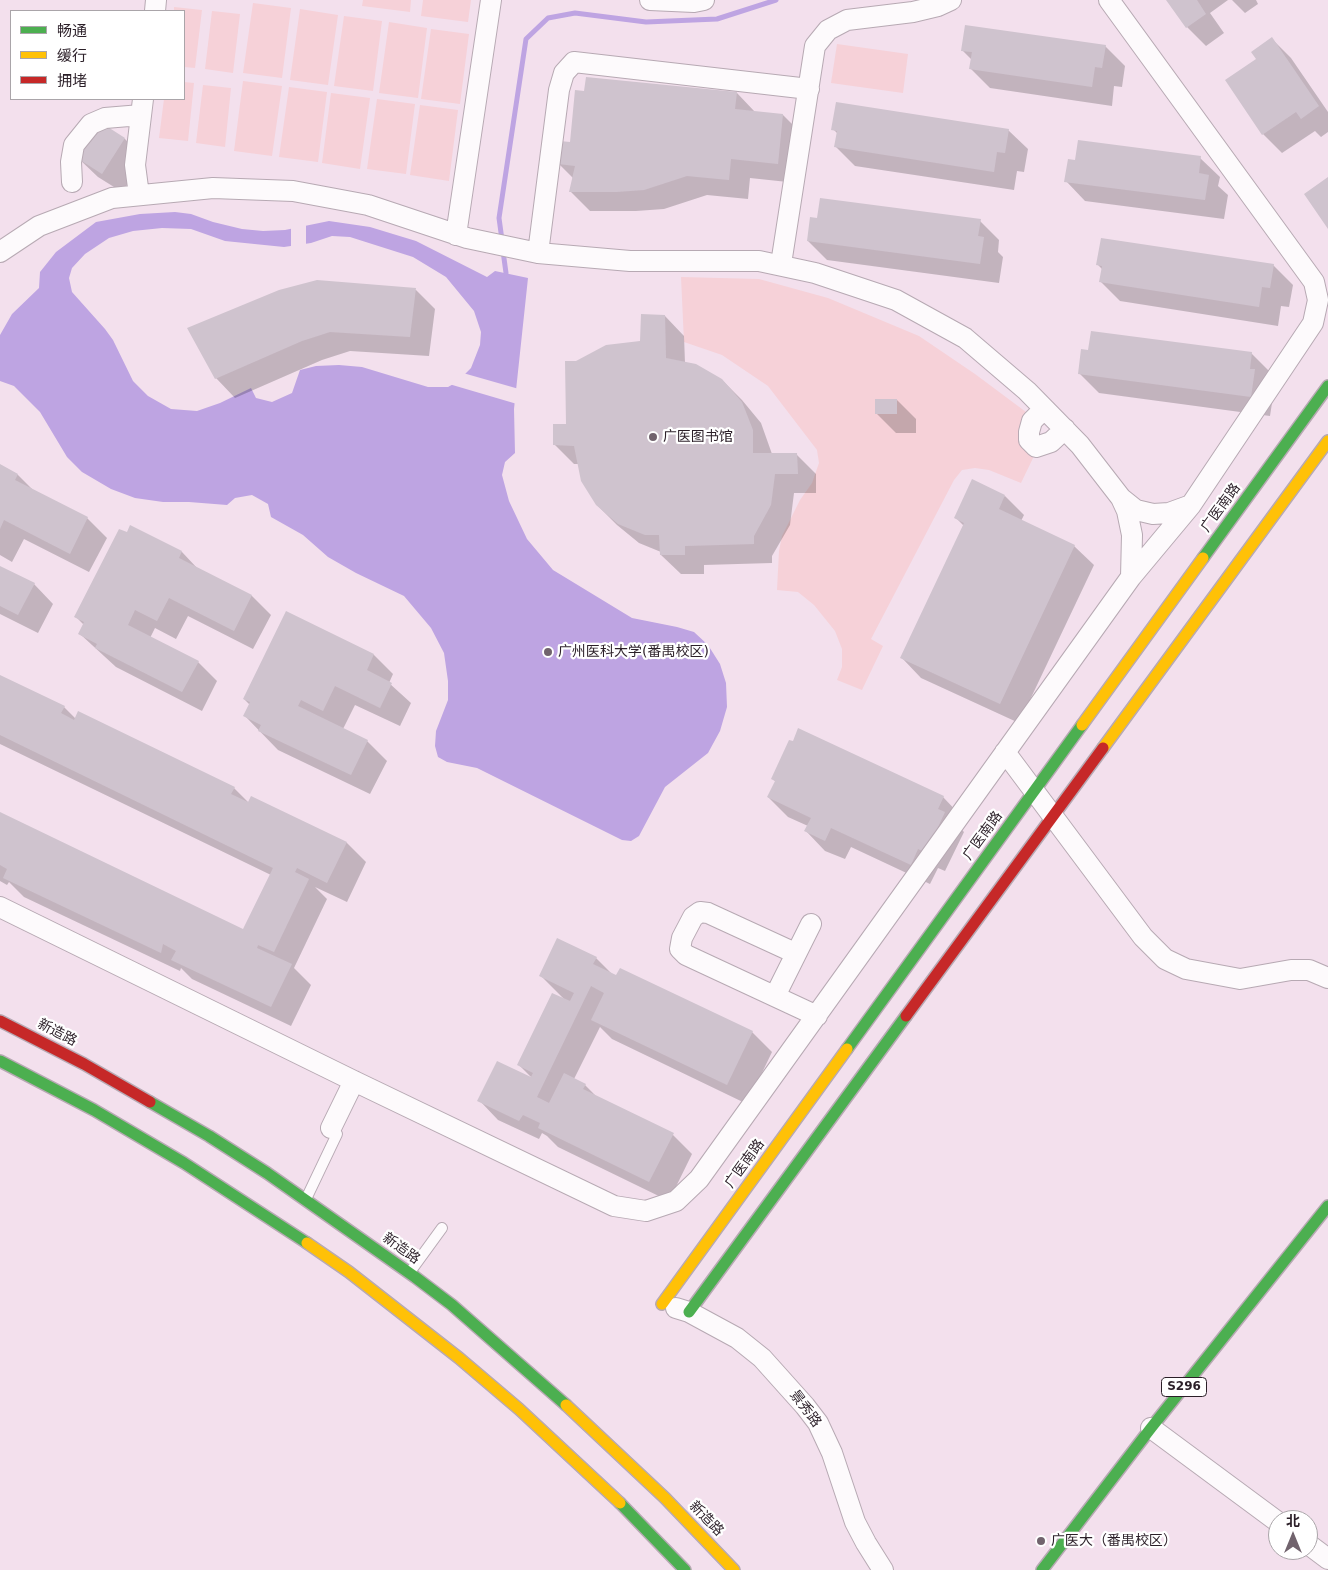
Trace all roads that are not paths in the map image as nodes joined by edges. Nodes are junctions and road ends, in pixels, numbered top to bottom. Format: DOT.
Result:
graph roads {
  1 [pos="491,0"];
  2 [pos="650,0"];
  3 [pos="704,0"];
  4 [pos="951,0"];
  5 [pos="1109,0"];
  6 [pos="809,89"];
  7 [pos="142,107"];
  8 [pos="72,182"];
  9 [pos="139,195"];
  10 [pos="462,236"];
  11 [pos="0,252"];
  12 [pos="538,253"];
  13 [pos="781,264"];
  14 [pos="1328,386"];
  15 [pos="1044,409"];
  16 [pos="1065,429"];
  17 [pos="1328,442"];
  18 [pos="1121,498"];
  19 [pos="1191,505"];
  20 [pos="1131,578"];
  21 [pos="1006,752"];
  22 [pos="0,906"];
  23 [pos="811,924"];
  24 [pos="795,953"];
  25 [pos="1328,978"];
  26 [pos="775,996"];
  27 [pos="817,1016"];
  28 [pos="0,1021"];
  29 [pos="0,1061"];
  30 [pos="354,1081"];
  31 [pos="334,1131"];
  32 [pos="306,1200"];
  33 [pos="1328,1206"];
  34 [pos="442,1228"];
  35 [pos="410,1273"];
  36 [pos="662,1304"];
  37 [pos="689,1312"];
  38 [pos="1151,1428"];
  39 [pos="1268,1515"];
  40 [pos="685,1570"];
  41 [pos="734,1570"];
  42 [pos="884,1570"];
  43 [pos="1042,1570"];
  1 -- 10 [label="street"];
  2 -- 3 [label="street"];
  4 -- 6 [label="street"];
  5 -- 19 [label="street"];
  6 -- 12 [label="street"];
  6 -- 13 [label="street"];
  7 -- 8 [label="street"];
  7 -- 9 [label="street"];
  9 -- 10 [label="street"];
  9 -- 11 [label="street"];
  10 -- 12 [label="street"];
  12 -- 13 [label="street"];
  13 -- 15 [label="street"];
  14 -- 36 [label="main road, 广医南路"];
  15 -- 16 [label="street"];
  15 -- 16 [label="street"];
  16 -- 18 [label="street"];
  17 -- 37 [label="main road"];
  18 -- 19 [label="street"];
  18 -- 20 [label="street"];
  19 -- 20 [label="street"];
  20 -- 21 [label="street"];
  21 -- 25 [label="street"];
  21 -- 27 [label="street"];
  22 -- 30 [label="street"];
  23 -- 24 [label="street"];
  24 -- 26 [label="street"];
  24 -- 26 [label="street"];
  26 -- 27 [label="street"];
  27 -- 30 [label="street"];
  28 -- 32 [label="main road, 新造路"];
  29 -- 40 [label="main road"];
  30 -- 31 [label="street"];
  31 -- 32 [label="lane"];
  32 -- 35 [label="main road, 新造路"];
  33 -- 38 [label="main road, S296"];
  34 -- 35 [label="lane"];
  35 -- 41 [label="main road, 新造路"];
  36 -- 37 [label="street, 景秀路"];
  37 -- 42 [label="street, 景秀路"];
  38 -- 39 [label="street"];
  38 -- 43 [label="main road, S296"];
}
